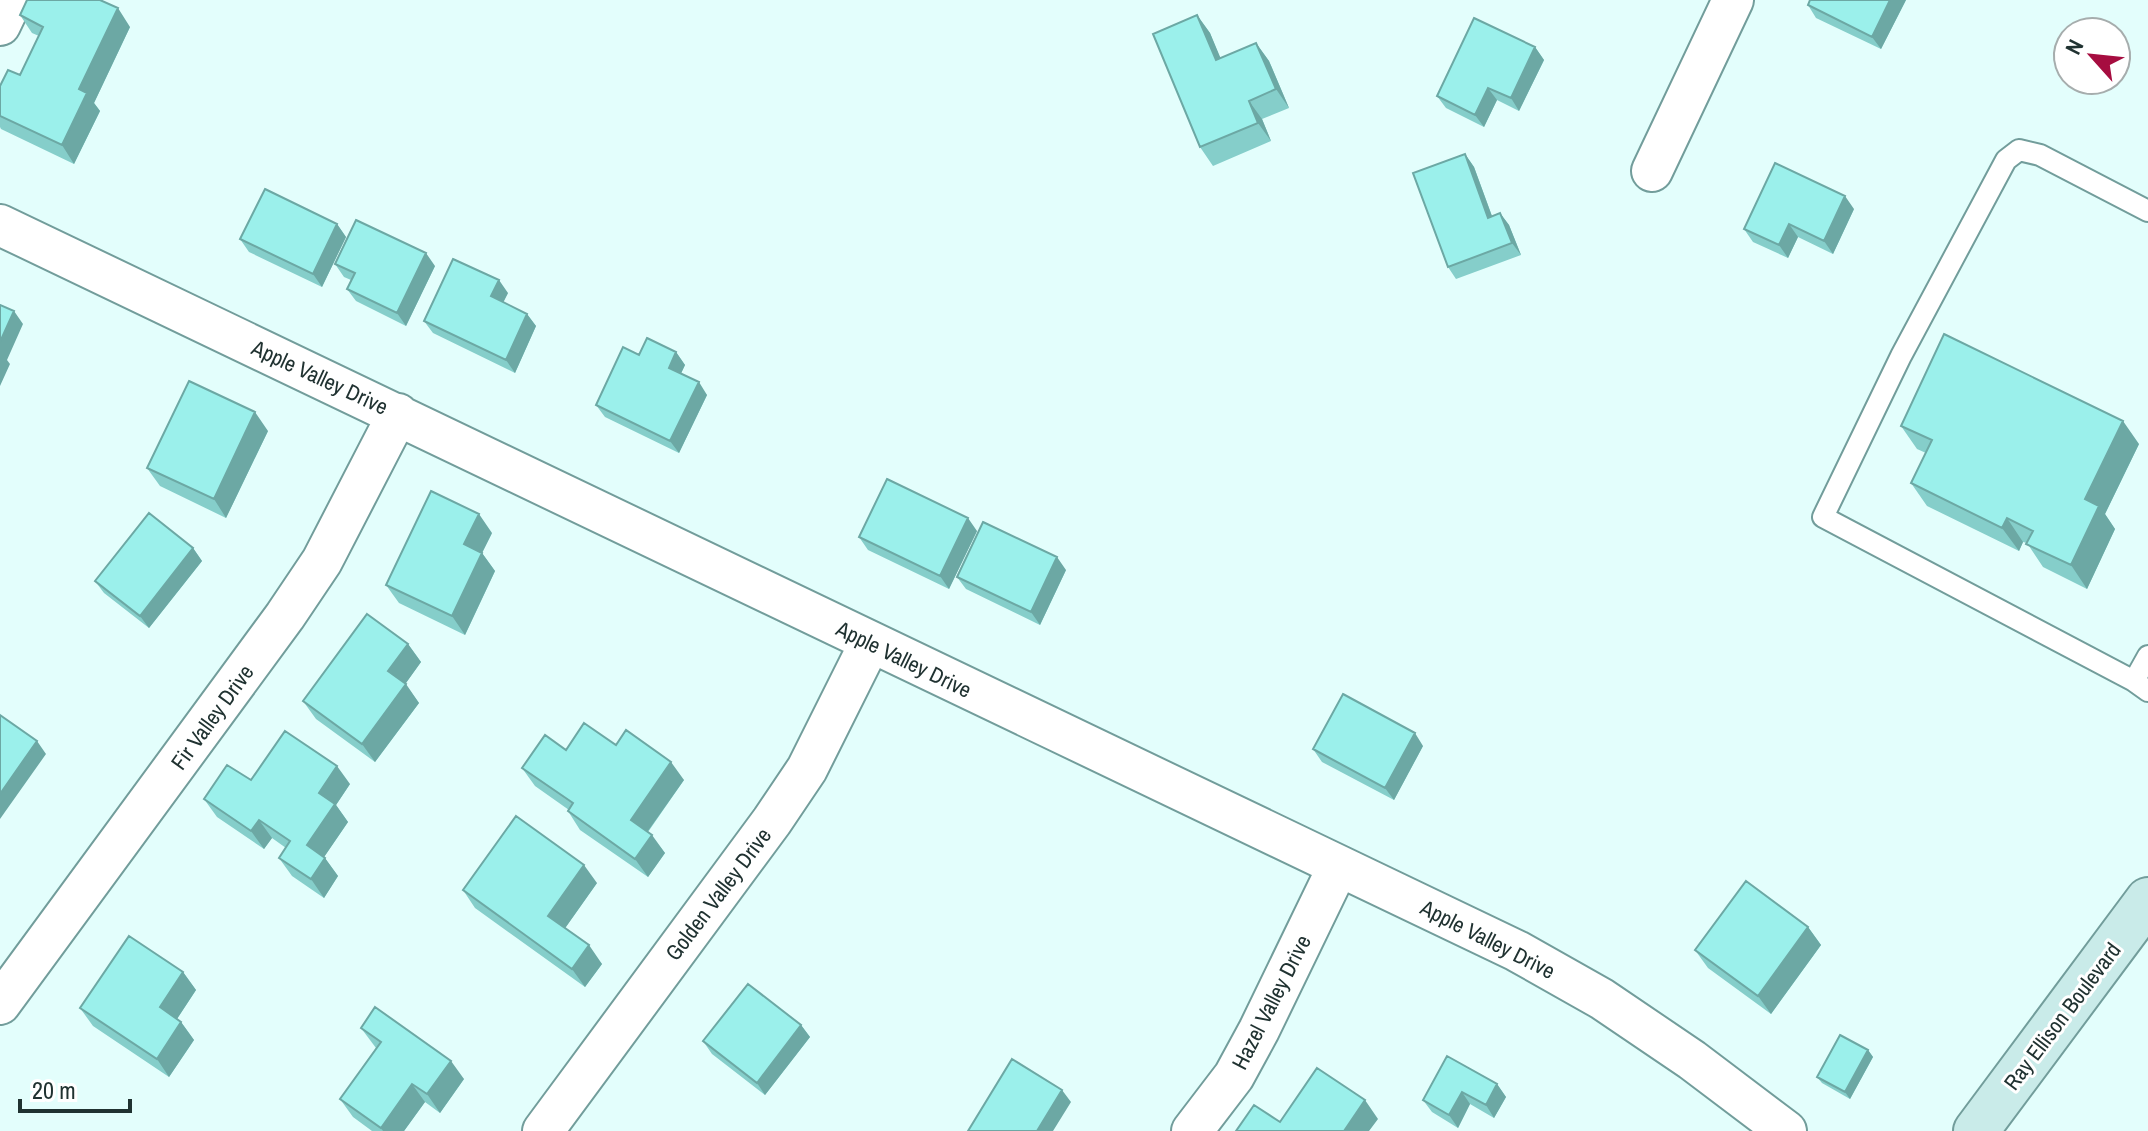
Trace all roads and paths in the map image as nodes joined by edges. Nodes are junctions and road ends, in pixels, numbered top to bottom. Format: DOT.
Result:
graph roads {
  1 [pos="12,0"];
  2 [pos="1733,0"];
  3 [pos="0,25"];
  4 [pos="1652,171"];
  5 [pos="2148,211"];
  6 [pos="0,225"];
  7 [pos="398,414"];
  8 [pos="870,643"];
  9 [pos="2148,656"];
  10 [pos="2141,686"];
  11 [pos="1338,867"];
  12 [pos="2148,900"];
  13 [pos="0,1004"];
  14 [pos="543,1131"];
  15 [pos="1192,1131"];
  16 [pos="1786,1131"];
  17 [pos="1976,1131"];
  1 -- 3 [label="street"];
  2 -- 4 [label="street"];
  5 -- 10 [label="lane"];
  6 -- 7 [label="street, Apple Valley Drive"];
  7 -- 8 [label="street, Apple Valley Drive"];
  7 -- 13 [label="street, Fir Valley Drive"];
  8 -- 11 [label="street, Apple Valley Drive"];
  8 -- 14 [label="street, Golden Valley Drive"];
  9 -- 10 [label="lane"];
  11 -- 15 [label="street, Hazel Valley Drive"];
  11 -- 16 [label="street, Apple Valley Drive"];
  12 -- 17 [label="main road, Ray Ellison Boulevard"];
}
